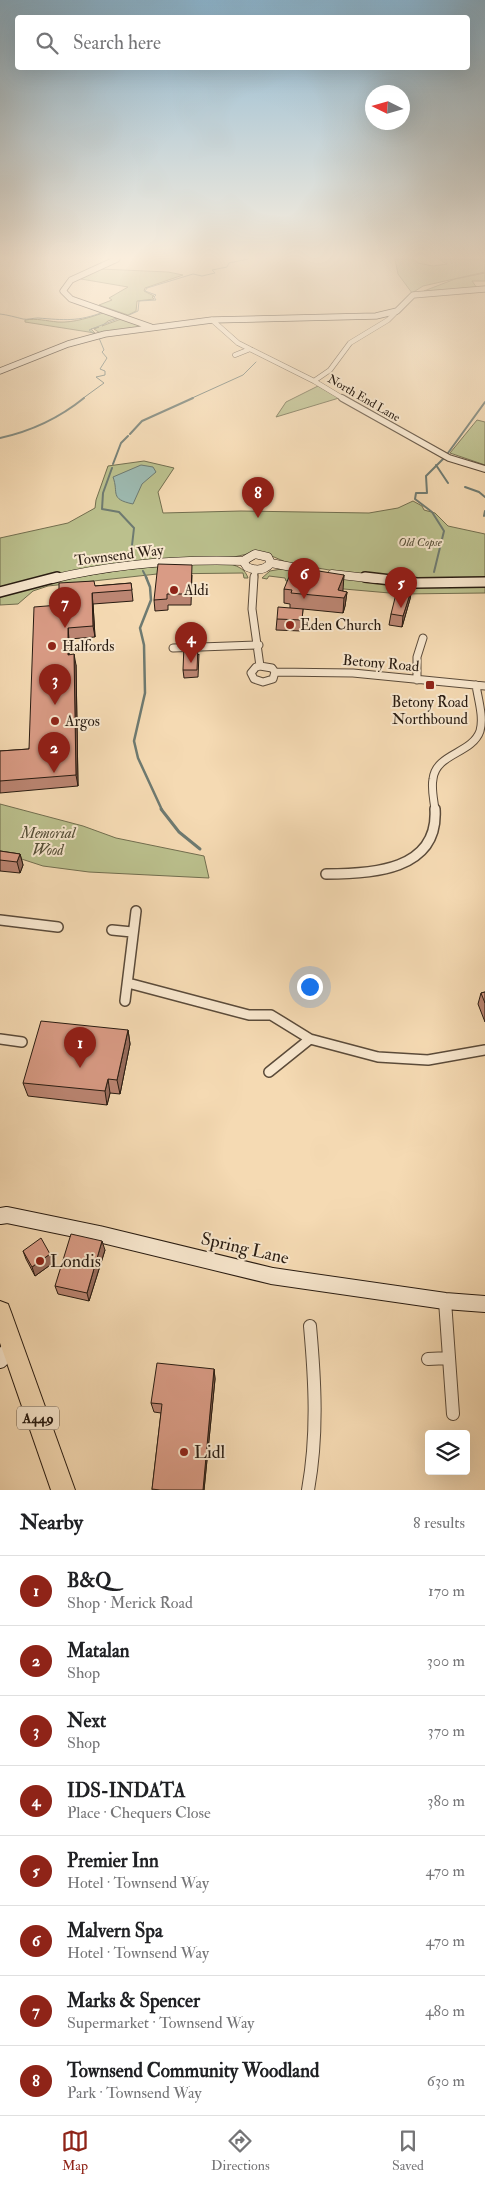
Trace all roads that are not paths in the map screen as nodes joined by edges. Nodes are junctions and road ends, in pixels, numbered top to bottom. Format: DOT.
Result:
graph roads {
  1 [pos="149,329"];
  2 [pos="222,329"];
  3 [pos="374,329"];
  4 [pos="250,349"];
  5 [pos="235,355"];
  6 [pos="0,372"];
  7 [pos="314,381"];
  8 [pos="485,469"];
  9 [pos="244,561"];
  10 [pos="271,563"];
  11 [pos="255,570"];
  12 [pos="485,582"];
  13 [pos="0,592"];
  14 [pos="423,638"];
  15 [pos="259,646"];
  16 [pos="173,648"];
  17 [pos="260,666"];
  18 [pos="275,672"];
  19 [pos="416,680"];
  20 [pos="481,686"];
  21 [pos="326,874"];
  22 [pos="136,911"];
  23 [pos="0,920"];
  24 [pos="58,927"];
  25 [pos="112,930"];
  26 [pos="132,932"];
  27 [pos="128,983"];
  28 [pos="125,1001"];
  29 [pos="310,1038"];
  30 [pos="0,1039"];
  31 [pos="22,1042"];
  32 [pos="485,1050"];
  33 [pos="268,1072"];
  34 [pos="0,1216"];
  35 [pos="446,1301"];
  36 [pos="485,1304"];
  37 [pos="0,1312"];
  38 [pos="310,1326"];
  39 [pos="6,1353"];
  40 [pos="449,1358"];
  41 [pos="428,1359"];
  42 [pos="453,1414"];
  43 [pos="63,1490"];
  44 [pos="308,1490"];
  1 -- 6 [label="street"];
  2 -- 4 [label="street, North End Lane"];
  3 -- 7 [label="street"];
  4 -- 5 [label="street"];
  4 -- 7 [label="street, North End Lane"];
  7 -- 8 [label="street, North End Lane"];
  9 -- 10 [label="street, Townsend Way"];
  9 -- 11 [label="street"];
  9 -- 13 [label="street, Townsend Way"];
  10 -- 11 [label="street"];
  10 -- 12 [label="street, Townsend Way"];
  11 -- 15 [label="street"];
  14 -- 19 [label="street"];
  15 -- 16 [label="street"];
  15 -- 17 [label="street"];
  17 -- 18 [label="street"];
  17 -- 18 [label="street"];
  18 -- 19 [label="street, Betony Road"];
  19 -- 20 [label="street, Betony Road"];
  20 -- 21 [label="street"];
  22 -- 26 [label="street"];
  23 -- 24 [label="street"];
  25 -- 26 [label="street"];
  26 -- 27 [label="street"];
  27 -- 28 [label="street"];
  27 -- 29 [label="street"];
  29 -- 32 [label="street"];
  29 -- 33 [label="street"];
  30 -- 31 [label="street"];
  34 -- 35 [label="street, Spring Lane"];
  35 -- 36 [label="street, Spring Lane"];
  35 -- 40 [label="street"];
  37 -- 39 [label="highway, A449"];
  38 -- 44 [label="street"];
  39 -- 43 [label="highway, A449"];
  40 -- 41 [label="street"];
  40 -- 42 [label="street"];
}
